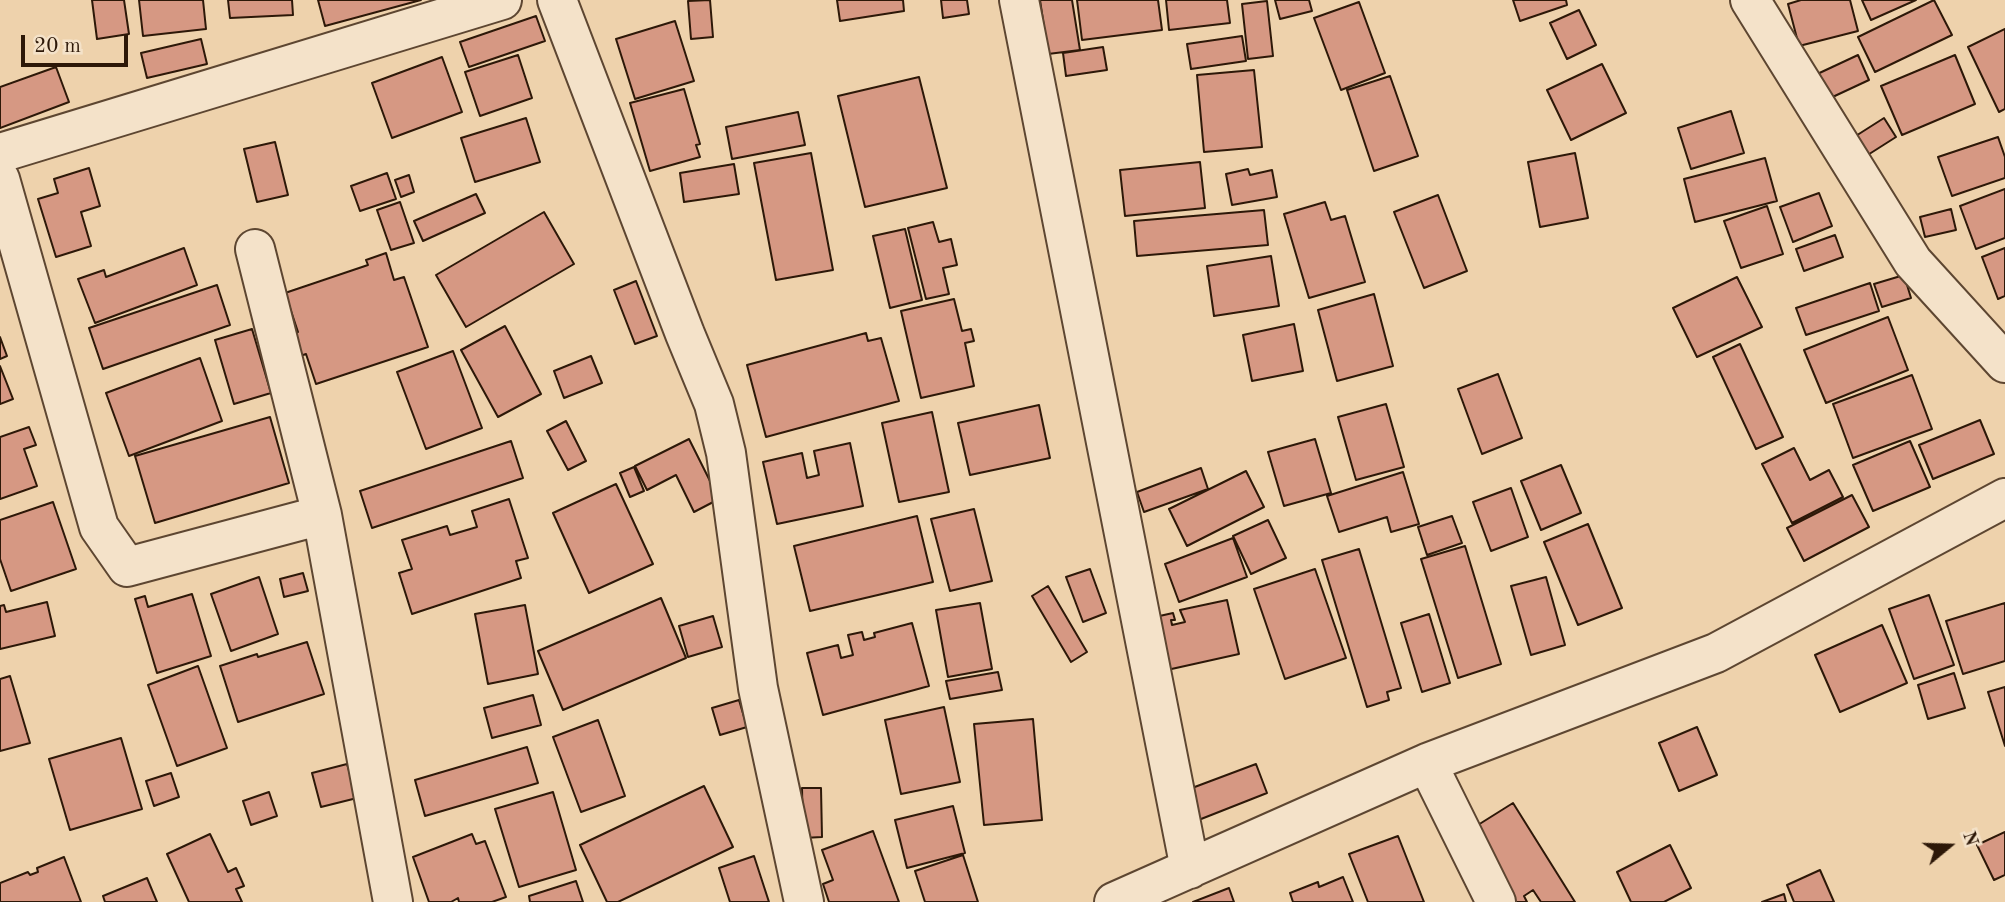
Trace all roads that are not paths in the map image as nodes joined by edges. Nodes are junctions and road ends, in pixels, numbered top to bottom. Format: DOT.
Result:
graph roads {
  1 [pos="502,0"];
  2 [pos="558,0"];
  3 [pos="1019,0"];
  4 [pos="1750,0"];
  5 [pos="0,153"];
  6 [pos="0,179"];
  7 [pos="255,249"];
  8 [pos="2005,363"];
  9 [pos="2005,498"];
  10 [pos="321,515"];
  11 [pos="1427,763"];
  12 [pos="1191,869"];
  13 [pos="393,902"];
  14 [pos="804,902"];
  15 [pos="1114,902"];
  16 [pos="1496,902"];
  1 -- 5 [label="street"];
  2 -- 14 [label="street"];
  3 -- 12 [label="street"];
  4 -- 8 [label="street"];
  6 -- 10 [label="street"];
  7 -- 10 [label="street"];
  9 -- 11 [label="street"];
  10 -- 13 [label="street"];
  11 -- 12 [label="street"];
  11 -- 16 [label="street"];
  12 -- 15 [label="street"];
}
